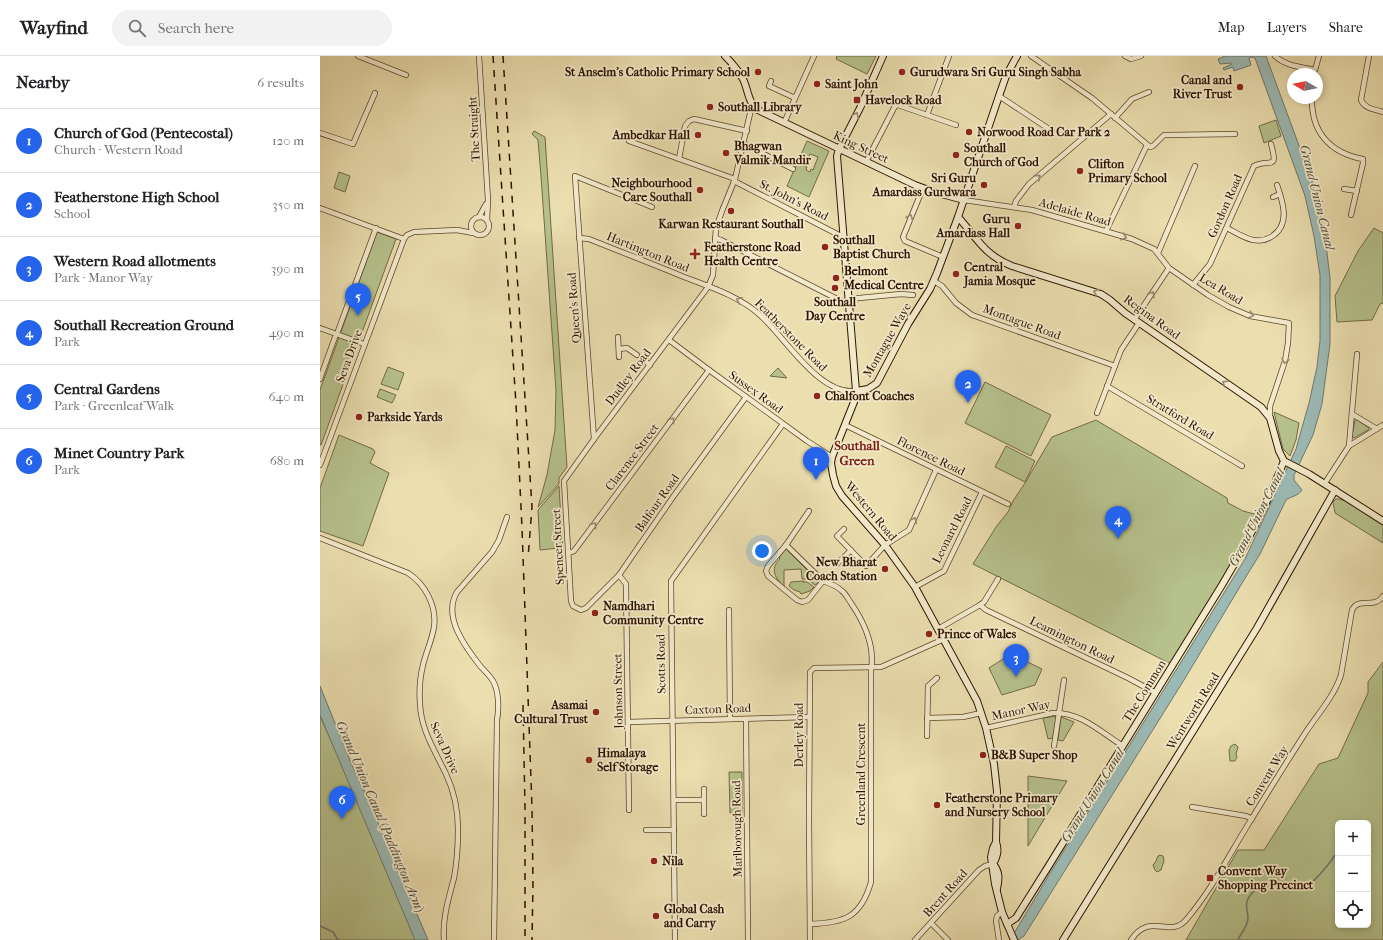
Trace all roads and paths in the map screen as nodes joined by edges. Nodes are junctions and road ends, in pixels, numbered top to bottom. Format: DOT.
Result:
graph roads {
  1 [pos="358,56"];
  2 [pos="479,56"];
  3 [pos="725,56"];
  4 [pos="814,56"];
  5 [pos="883,56"];
  6 [pos="949,56"];
  7 [pos="1017,56"];
  8 [pos="1031,56"];
  9 [pos="1125,56"];
  10 [pos="1141,56"];
  11 [pos="1275,56"];
  12 [pos="1319,56"];
  13 [pos="1369,56"];
  14 [pos="1302,68"];
  15 [pos="1316,68"];
  16 [pos="406,75"];
  17 [pos="771,81"];
  18 [pos="1149,92"];
  19 [pos="375,93"];
  20 [pos="998,96"];
  21 [pos="795,98"];
  22 [pos="1312,104"];
  23 [pos="752,105"];
  24 [pos="1383,112"];
  25 [pos="1111,114"];
  26 [pos="927,115"];
  27 [pos="1115,118"];
  28 [pos="784,123"];
  29 [pos="956,125"];
  30 [pos="747,131"];
  31 [pos="1052,131"];
  32 [pos="320,132"];
  33 [pos="1235,134"];
  34 [pos="629,141"];
  35 [pos="744,144"];
  36 [pos="1271,144"];
  37 [pos="1147,145"];
  38 [pos="839,149"];
  39 [pos="678,159"];
  40 [pos="866,162"];
  41 [pos="1195,166"];
  42 [pos="793,169"];
  43 [pos="735,180"];
  44 [pos="1277,185"];
  45 [pos="923,188"];
  46 [pos="1344,189"];
  47 [pos="1357,191"];
  48 [pos="1280,194"];
  49 [pos="1273,197"];
  50 [pos="488,200"];
  51 [pos="964,200"];
  52 [pos="652,207"];
  53 [pos="1014,207"];
  54 [pos="320,208"];
  55 [pos="1351,215"];
  56 [pos="479,217"];
  57 [pos="958,218"];
  58 [pos="487,220"];
  59 [pos="471,224"];
  60 [pos="376,228"];
  61 [pos="1227,228"];
  62 [pos="954,229"];
  63 [pos="456,230"];
  64 [pos="969,230"];
  65 [pos="1106,231"];
  66 [pos="473,233"];
  67 [pos="844,236"];
  68 [pos="579,238"];
  69 [pos="715,238"];
  70 [pos="404,239"];
  71 [pos="1158,253"];
  72 [pos="943,257"];
  73 [pos="1169,268"];
  74 [pos="934,281"];
  75 [pos="1193,285"];
  76 [pos="708,287"];
  77 [pos="913,295"];
  78 [pos="849,302"];
  79 [pos="1137,321"];
  80 [pos="320,328"];
  81 [pos="338,330"];
  82 [pos="335,337"];
  83 [pos="618,337"];
  84 [pos="669,340"];
  85 [pos="364,344"];
  86 [pos="619,348"];
  87 [pos="1357,354"];
  88 [pos="637,355"];
  89 [pos="620,357"];
  90 [pos="644,360"];
  91 [pos="650,365"];
  92 [pos="1115,366"];
  93 [pos="709,370"];
  94 [pos="320,379"];
  95 [pos="1107,386"];
  96 [pos="856,391"];
  97 [pos="746,397"];
  98 [pos="1272,402"];
  99 [pos="1258,405"];
  100 [pos="1097,413"];
  101 [pos="1352,414"];
  102 [pos="1270,418"];
  103 [pos="783,424"];
  104 [pos="845,425"];
  105 [pos="1383,425"];
  106 [pos="1376,429"];
  107 [pos="594,439"];
  108 [pos="1350,446"];
  109 [pos="832,456"];
  110 [pos="1286,462"];
  111 [pos="320,465"];
  112 [pos="1242,466"];
  113 [pos="936,470"];
  114 [pos="564,481"];
  115 [pos="1325,483"];
  116 [pos="1335,490"];
  117 [pos="982,492"];
  118 [pos="1008,504"];
  119 [pos="809,510"];
  120 [pos="507,517"];
  121 [pos="1383,521"];
  122 [pos="844,529"];
  123 [pos="320,538"];
  124 [pos="786,545"];
  125 [pos="885,545"];
  126 [pos="851,550"];
  127 [pos="569,553"];
  128 [pos="837,564"];
  129 [pos="619,575"];
  130 [pos="998,579"];
  131 [pos="823,581"];
  132 [pos="915,587"];
  133 [pos="1383,596"];
  134 [pos="980,605"];
  135 [pos="577,609"];
  136 [pos="729,610"];
  137 [pos="938,629"];
  138 [pos="944,639"];
  139 [pos="871,667"];
  140 [pos="937,678"];
  141 [pos="1064,680"];
  142 [pos="1156,693"];
  143 [pos="1060,712"];
  144 [pos="981,713"];
  145 [pos="809,717"];
  146 [pos="927,718"];
  147 [pos="730,719"];
  148 [pos="746,719"];
  149 [pos="673,721"];
  150 [pos="628,722"];
  151 [pos="986,728"];
  152 [pos="927,736"];
  153 [pos="1054,746"];
  154 [pos="1122,746"];
  155 [pos="704,789"];
  156 [pos="674,800"];
  157 [pos="704,800"];
  158 [pos="1192,807"];
  159 [pos="629,810"];
  160 [pos="704,814"];
  161 [pos="1252,819"];
  162 [pos="646,830"];
  163 [pos="674,830"];
  164 [pos="993,864"];
  165 [pos="1002,912"];
  166 [pos="931,923"];
  167 [pos="810,924"];
  168 [pos="1007,924"];
  169 [pos="444,940"];
  170 [pos="494,940"];
  171 [pos="675,940"];
  172 [pos="748,940"];
  173 [pos="810,940"];
  174 [pos="915,940"];
  175 [pos="948,940"];
  176 [pos="999,940"];
  177 [pos="1014,940"];
  178 [pos="1063,940"];
  179 [pos="1131,940"];
  1 -- 16 [label="street"];
  2 -- 50 [label="street, The Straight"];
  3 -- 23 [label="street"];
  4 -- 21 [label="street"];
  38 -- 5 [label="street, one-way"];
  6 -- 26 [label="street"];
  7 -- 20 [label="street, Montague Waye"];
  8 -- 25 [label="street"];
  9 -- 10 [label="street"];
  11 -- 14 [label="street"];
  12 -- 15 [label="street"];
  13 -- 24 [label="street"];
  17 -- 21 [label="street"];
  18 -- 27 [label="street"];
  19 -- 32 [label="street"];
  20 -- 31 [label="street"];
  20 -- 51 [label="street, Montague Waye"];
  21 -- 28 [label="street"];
  22 -- 47 [label="street"];
  23 -- 28 [label="street, King Street"];
  23 -- 30 [label="street"];
  25 -- 27 [label="street"];
  53 -- 25 [label="street, one-way"];
  26 -- 29 [label="street"];
  26 -- 40 [label="street"];
  27 -- 37 [label="street"];
  28 -- 38 [label="street, King Street"];
  30 -- 35 [label="street"];
  30 -- 39 [label="street"];
  33 -- 37 [label="street"];
  34 -- 39 [label="street, St. John's Road"];
  35 -- 42 [label="street"];
  35 -- 43 [label="street"];
  36 -- 61 [label="street, Gordon Road"];
  37 -- 65 [label="street"];
  38 -- 40 [label="street, King Street"];
  38 -- 67 [label="street, Western Road"];
  39 -- 43 [label="street, St. John's Road"];
  40 -- 45 [label="street, King Street"];
  41 -- 71 [label="street"];
  43 -- 67 [label="street, St. John's Road"];
  43 -- 69 [label="street"];
  44 -- 48 [label="street"];
  45 -- 51 [label="street, King Street"];
  72 -- 45 [label="street, one-way"];
  46 -- 47 [label="street"];
  47 -- 55 [label="street"];
  48 -- 49 [label="street"];
  48 -- 61 [label="street"];
  50 -- 56 [label="street"];
  50 -- 58 [label="street, The Straight"];
  51 -- 53 [label="street, Adelaide Road"];
  51 -- 57 [label="street, Montague Waye"];
  52 -- 68 [label="street, Queen's Road"];
  53 -- 65 [label="street, Adelaide Road"];
  54 -- 60 [label="street"];
  56 -- 58 [label="street"];
  56 -- 59 [label="street"];
  57 -- 62 [label="street, Montague Waye"];
  57 -- 64 [label="street, Regina Road"];
  58 -- 66 [label="street"];
  59 -- 63 [label="street"];
  59 -- 66 [label="street"];
  60 -- 70 [label="street"];
  60 -- 81 [label="street"];
  61 -- 75 [label="street, Gordon Road"];
  62 -- 64 [label="street"];
  62 -- 72 [label="street, Montague Waye"];
  63 -- 66 [label="street"];
  63 -- 70 [label="street"];
  79 -- 64 [label="street, Regina Road, one-way"];
  65 -- 71 [label="street, Adelaide Road, one-way"];
  67 -- 78 [label="street, Western Road"];
  68 -- 76 [label="street, Hartington Road"];
  68 -- 107 [label="street, Queen's Road"];
  69 -- 76 [label="street"];
  69 -- 78 [label="street"];
  70 -- 85 [label="street, Seva Drive"];
  71 -- 73 [label="street, Adelaide Road"];
  72 -- 74 [label="street, Montague Waye"];
  73 -- 75 [label="street, Lea Road"];
  79 -- 73 [label="street, one-way"];
  74 -- 92 [label="street, Montague Road"];
  74 -- 96 [label="street, Montague Waye"];
  75 -- 98 [label="street, Lea Road, one-way"];
  76 -- 84 [label="street, Dudley Road"];
  96 -- 76 [label="street, Featherstone Road, one-way"];
  77 -- 78 [label="street"];
  78 -- 96 [label="street, Western Road"];
  79 -- 92 [label="street"];
  99 -- 79 [label="street, Regina Road, one-way"];
  80 -- 85 [label="street"];
  82 -- 94 [label="street"];
  83 -- 86 [label="street"];
  84 -- 91 [label="street, Dudley Road"];
  84 -- 93 [label="street, Sussex Road"];
  85 -- 111 [label="street, Seva Drive"];
  86 -- 88 [label="street"];
  86 -- 89 [label="street"];
  87 -- 101 [label="street"];
  90 -- 91 [label="street"];
  91 -- 107 [label="street, Dudley Road"];
  92 -- 95 [label="street"];
  93 -- 97 [label="street, Sussex Road"];
  127 -- 93 [label="street, Clarence Street, one-way"];
  95 -- 100 [label="street"];
  95 -- 112 [label="street, Stratford Road"];
  96 -- 104 [label="street, Western Road"];
  97 -- 103 [label="street, Sussex Road"];
  97 -- 129 [label="street, Balfour Road"];
  98 -- 99 [label="street"];
  98 -- 102 [label="street"];
  99 -- 102 [label="street, Regina Road"];
  101 -- 106 [label="street"];
  101 -- 108 [label="street"];
  102 -- 110 [label="street, Regina Road"];
  103 -- 109 [label="street, Sussex Road"];
  103 -- 149 [label="street, Scotts Road"];
  104 -- 109 [label="street, Western Road"];
  104 -- 113 [label="street, Florence Road"];
  105 -- 106 [label="street"];
  106 -- 108 [label="street"];
  107 -- 114 [label="street, Dudley Road"];
  108 -- 115 [label="street"];
  109 -- 125 [label="street, Western Road"];
  110 -- 115 [label="street"];
  110 -- 142 [label="street, The Common"];
  113 -- 117 [label="street, Florence Road"];
  125 -- 113 [label="street, one-way"];
  114 -- 127 [label="street, Spencer Street"];
  115 -- 116 [label="street"];
  116 -- 121 [label="street"];
  116 -- 178 [label="street, Wentworth Road"];
  117 -- 118 [label="street, Florence Road"];
  117 -- 132 [label="street, Leonard Road"];
  119 -- 124 [label="street"];
  120 -- 170 [label="street"];
  122 -- 126 [label="street"];
  123 -- 169 [label="street, Seva Drive"];
  124 -- 131 [label="street"];
  124 -- 131 [label="street"];
  125 -- 126 [label="street"];
  125 -- 132 [label="street, Western Road"];
  126 -- 128 [label="street"];
  127 -- 135 [label="street, Spencer Street"];
  129 -- 135 [label="street, Balfour Road"];
  129 -- 150 [label="street, Johnson Street"];
  130 -- 134 [label="street"];
  131 -- 139 [label="street, Greenland Crescent"];
  132 -- 137 [label="street, Western Road"];
  133 -- 161 [label="street, Convent Way"];
  134 -- 137 [label="street"];
  134 -- 142 [label="street, Leamington Road"];
  136 -- 147 [label="street"];
  137 -- 138 [label="street, Western Road"];
  138 -- 139 [label="street, Derley Road"];
  138 -- 144 [label="street, Western Road"];
  139 -- 145 [label="street, Derley Road"];
  139 -- 167 [label="street, Greenland Crescent"];
  140 -- 146 [label="street"];
  141 -- 143 [label="street"];
  142 -- 154 [label="street, The Common"];
  143 -- 151 [label="street, Manor Way"];
  143 -- 153 [label="street"];
  143 -- 154 [label="street, Manor Way"];
  144 -- 146 [label="street"];
  144 -- 151 [label="street, Western Road"];
  145 -- 148 [label="street, Caxton Road"];
  145 -- 167 [label="street, Derley Road"];
  146 -- 152 [label="street"];
  147 -- 148 [label="street, Caxton Road"];
  147 -- 149 [label="street, Caxton Road"];
  148 -- 172 [label="street, Marlborough Road"];
  149 -- 150 [label="street, Caxton Road"];
  149 -- 156 [label="street, Scotts Road"];
  150 -- 159 [label="street, Johnson Street"];
  151 -- 164 [label="street, Western Road"];
  154 -- 168 [label="street, The Common"];
  155 -- 157 [label="street"];
  156 -- 157 [label="street"];
  156 -- 163 [label="street, Scotts Road"];
  157 -- 160 [label="street"];
  158 -- 161 [label="street"];
  161 -- 179 [label="street, Convent Way"];
  162 -- 163 [label="street"];
  163 -- 171 [label="street, Scotts Road"];
  164 -- 165 [label="street"];
  164 -- 166 [label="street, Brent Road"];
  165 -- 168 [label="street"];
  165 -- 176 [label="street"];
  166 -- 174 [label="street, Brent Road"];
  166 -- 175 [label="street"];
  167 -- 173 [label="street, Derley Road"];
  168 -- 177 [label="street"];
}
